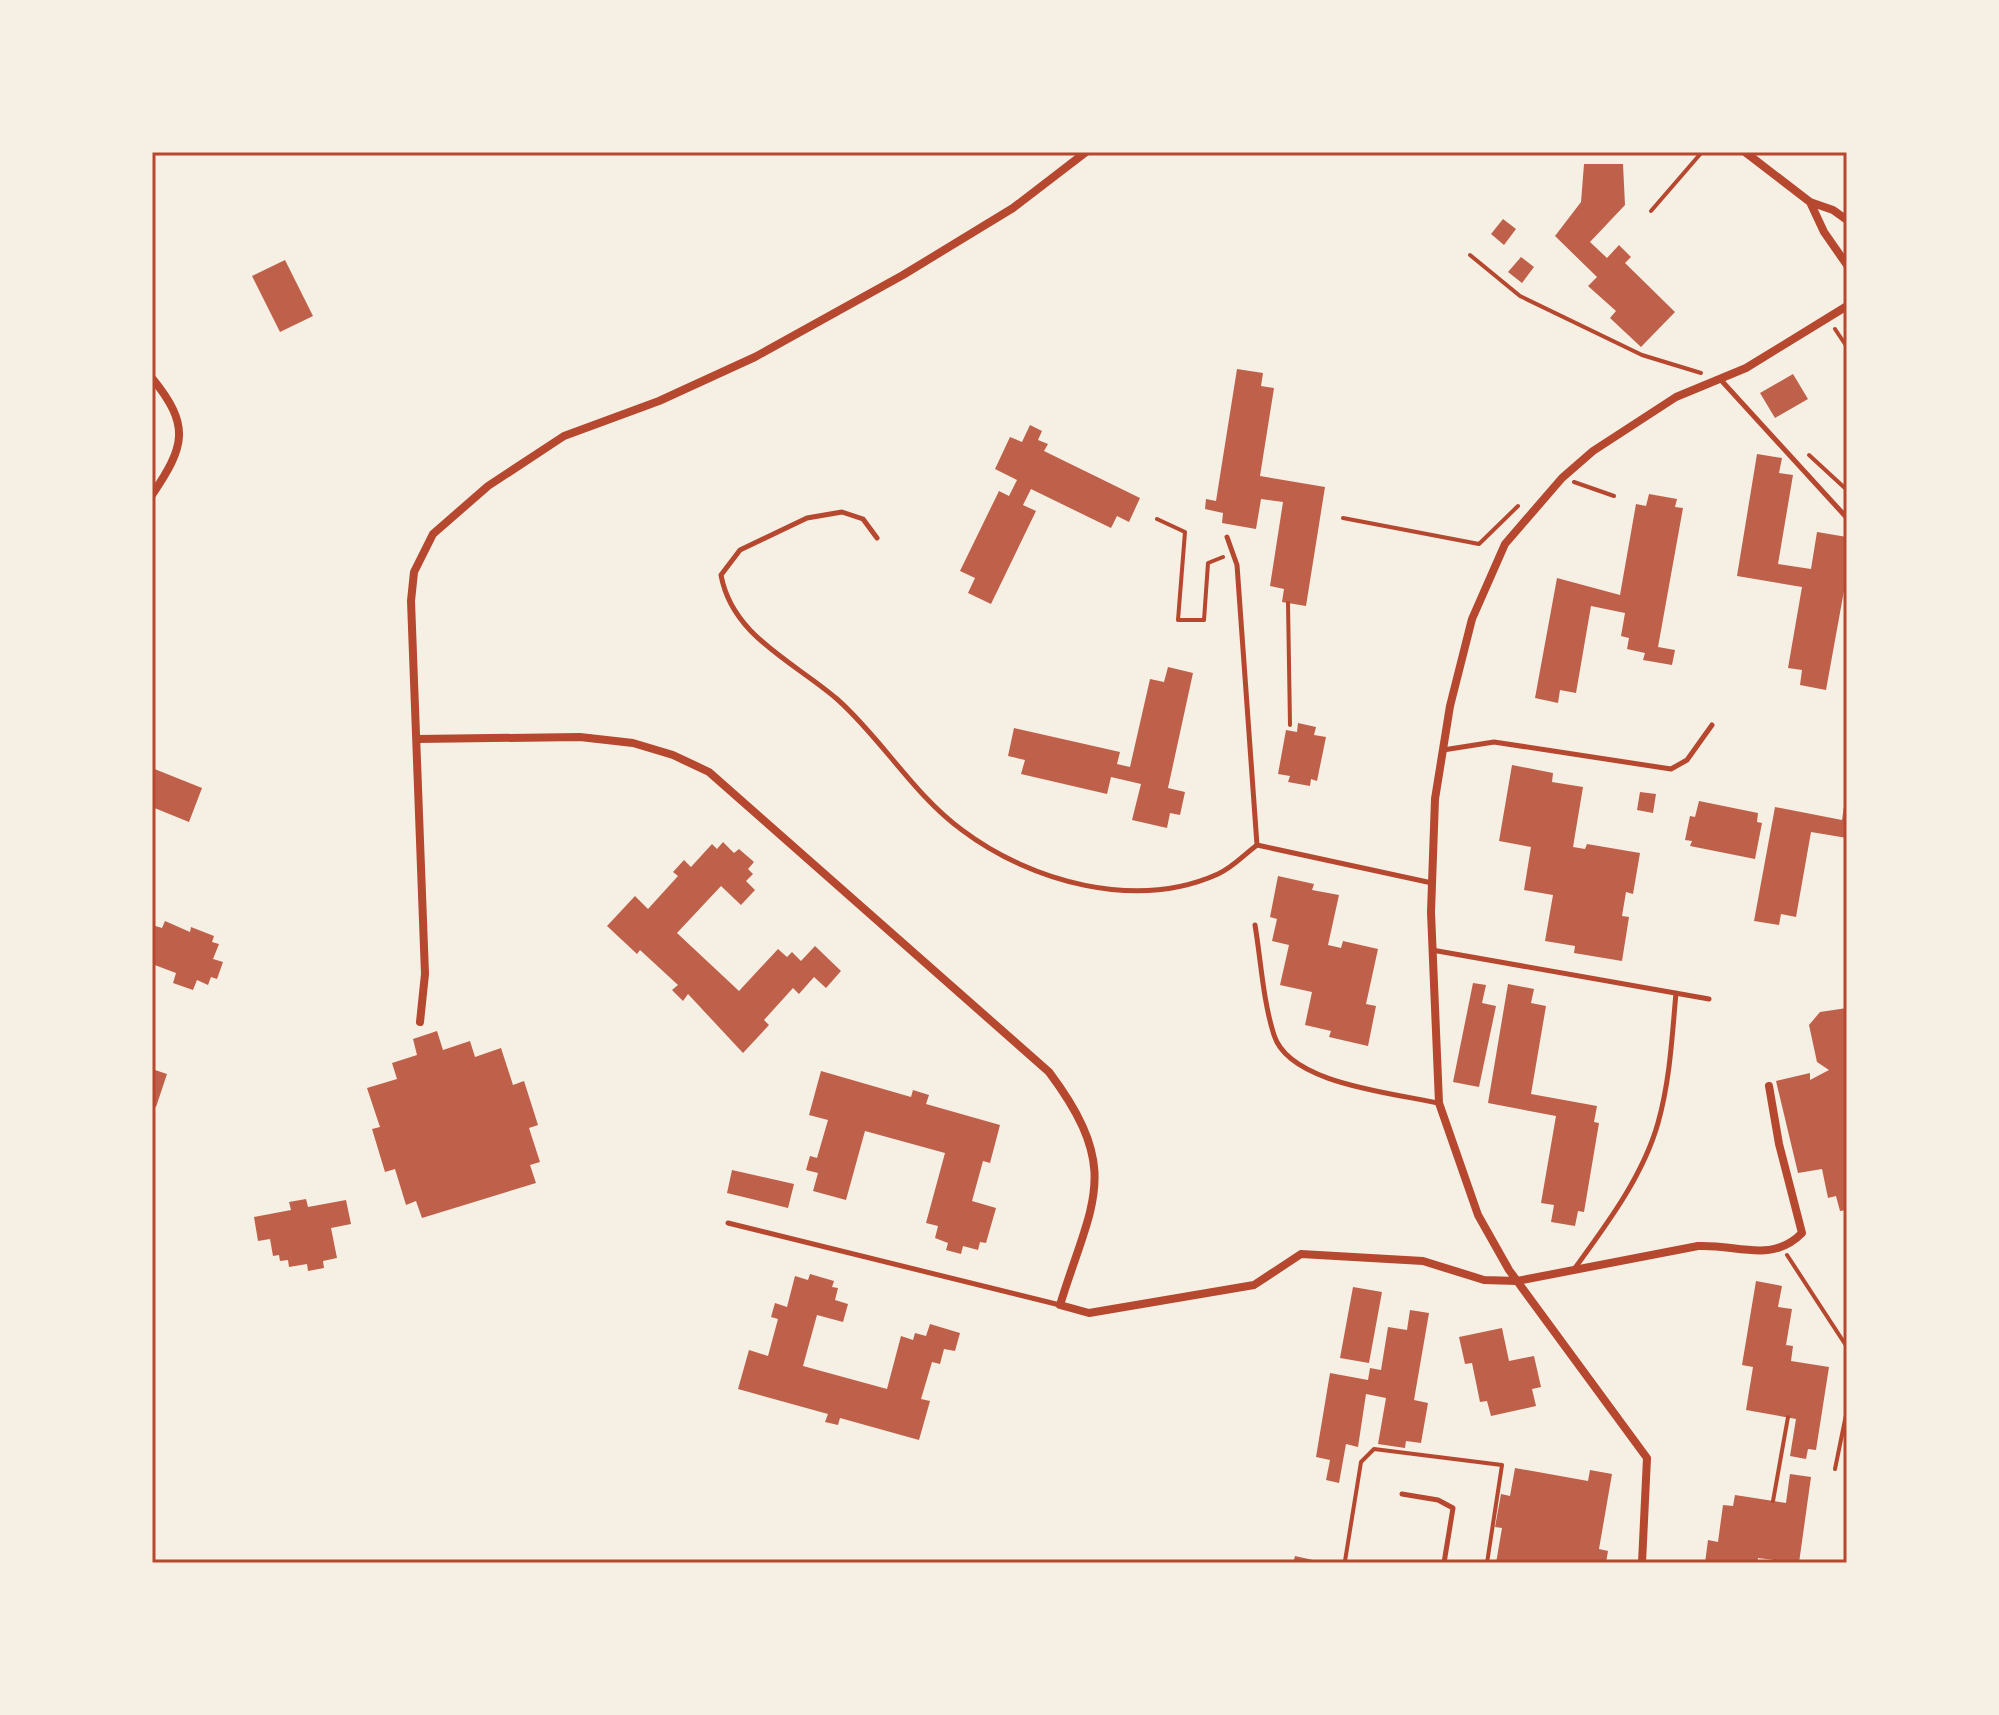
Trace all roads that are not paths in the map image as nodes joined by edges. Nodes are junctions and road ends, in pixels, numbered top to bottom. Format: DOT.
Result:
graph roads {
  1 [pos="1086,152"];
  2 [pos="1745,152"];
  3 [pos="1810,202"];
  4 [pos="1847,220"];
  5 [pos="1847,265"];
  6 [pos="1847,306"];
  7 [pos="152,378"];
  8 [pos="1720,379"];
  9 [pos="152,495"];
  10 [pos="1847,518"];
  11 [pos="1227,537"];
  12 [pos="877,538"];
  13 [pos="1712,725"];
  14 [pos="417,739"];
  15 [pos="1443,750"];
  16 [pos="1257,845"];
  17 [pos="1432,883"];
  18 [pos="1255,925"];
  19 [pos="1431,950"];
  20 [pos="1676,993"];
  21 [pos="1709,999"];
  22 [pos="420,1022"];
  23 [pos="1769,1086"];
  24 [pos="1439,1103"];
  25 [pos="728,1223"];
  26 [pos="1575,1268"];
  27 [pos="1517,1281"];
  28 [pos="1060,1305"];
  29 [pos="1402,1494"];
  30 [pos="1444,1563"];
  31 [pos="1642,1563"];
  1 -- 14 [label="street"];
  2 -- 3 [label="street"];
  3 -- 4 [label="street"];
  3 -- 5 [label="street"];
  6 -- 8 [label="street"];
  7 -- 9 [label="street"];
  8 -- 10 [label="lane"];
  8 -- 15 [label="street"];
  11 -- 16 [label="lane"];
  12 -- 16 [label="lane"];
  13 -- 15 [label="lane"];
  14 -- 22 [label="street"];
  14 -- 28 [label="street"];
  15 -- 17 [label="street"];
  16 -- 17 [label="lane"];
  17 -- 19 [label="street"];
  18 -- 24 [label="lane"];
  19 -- 20 [label="lane"];
  19 -- 24 [label="street"];
  20 -- 21 [label="lane"];
  20 -- 26 [label="lane"];
  23 -- 26 [label="street"];
  24 -- 27 [label="street"];
  25 -- 28 [label="lane"];
  26 -- 27 [label="street"];
  27 -- 28 [label="street"];
  27 -- 31 [label="street"];
  29 -- 30 [label="lane"];
}
